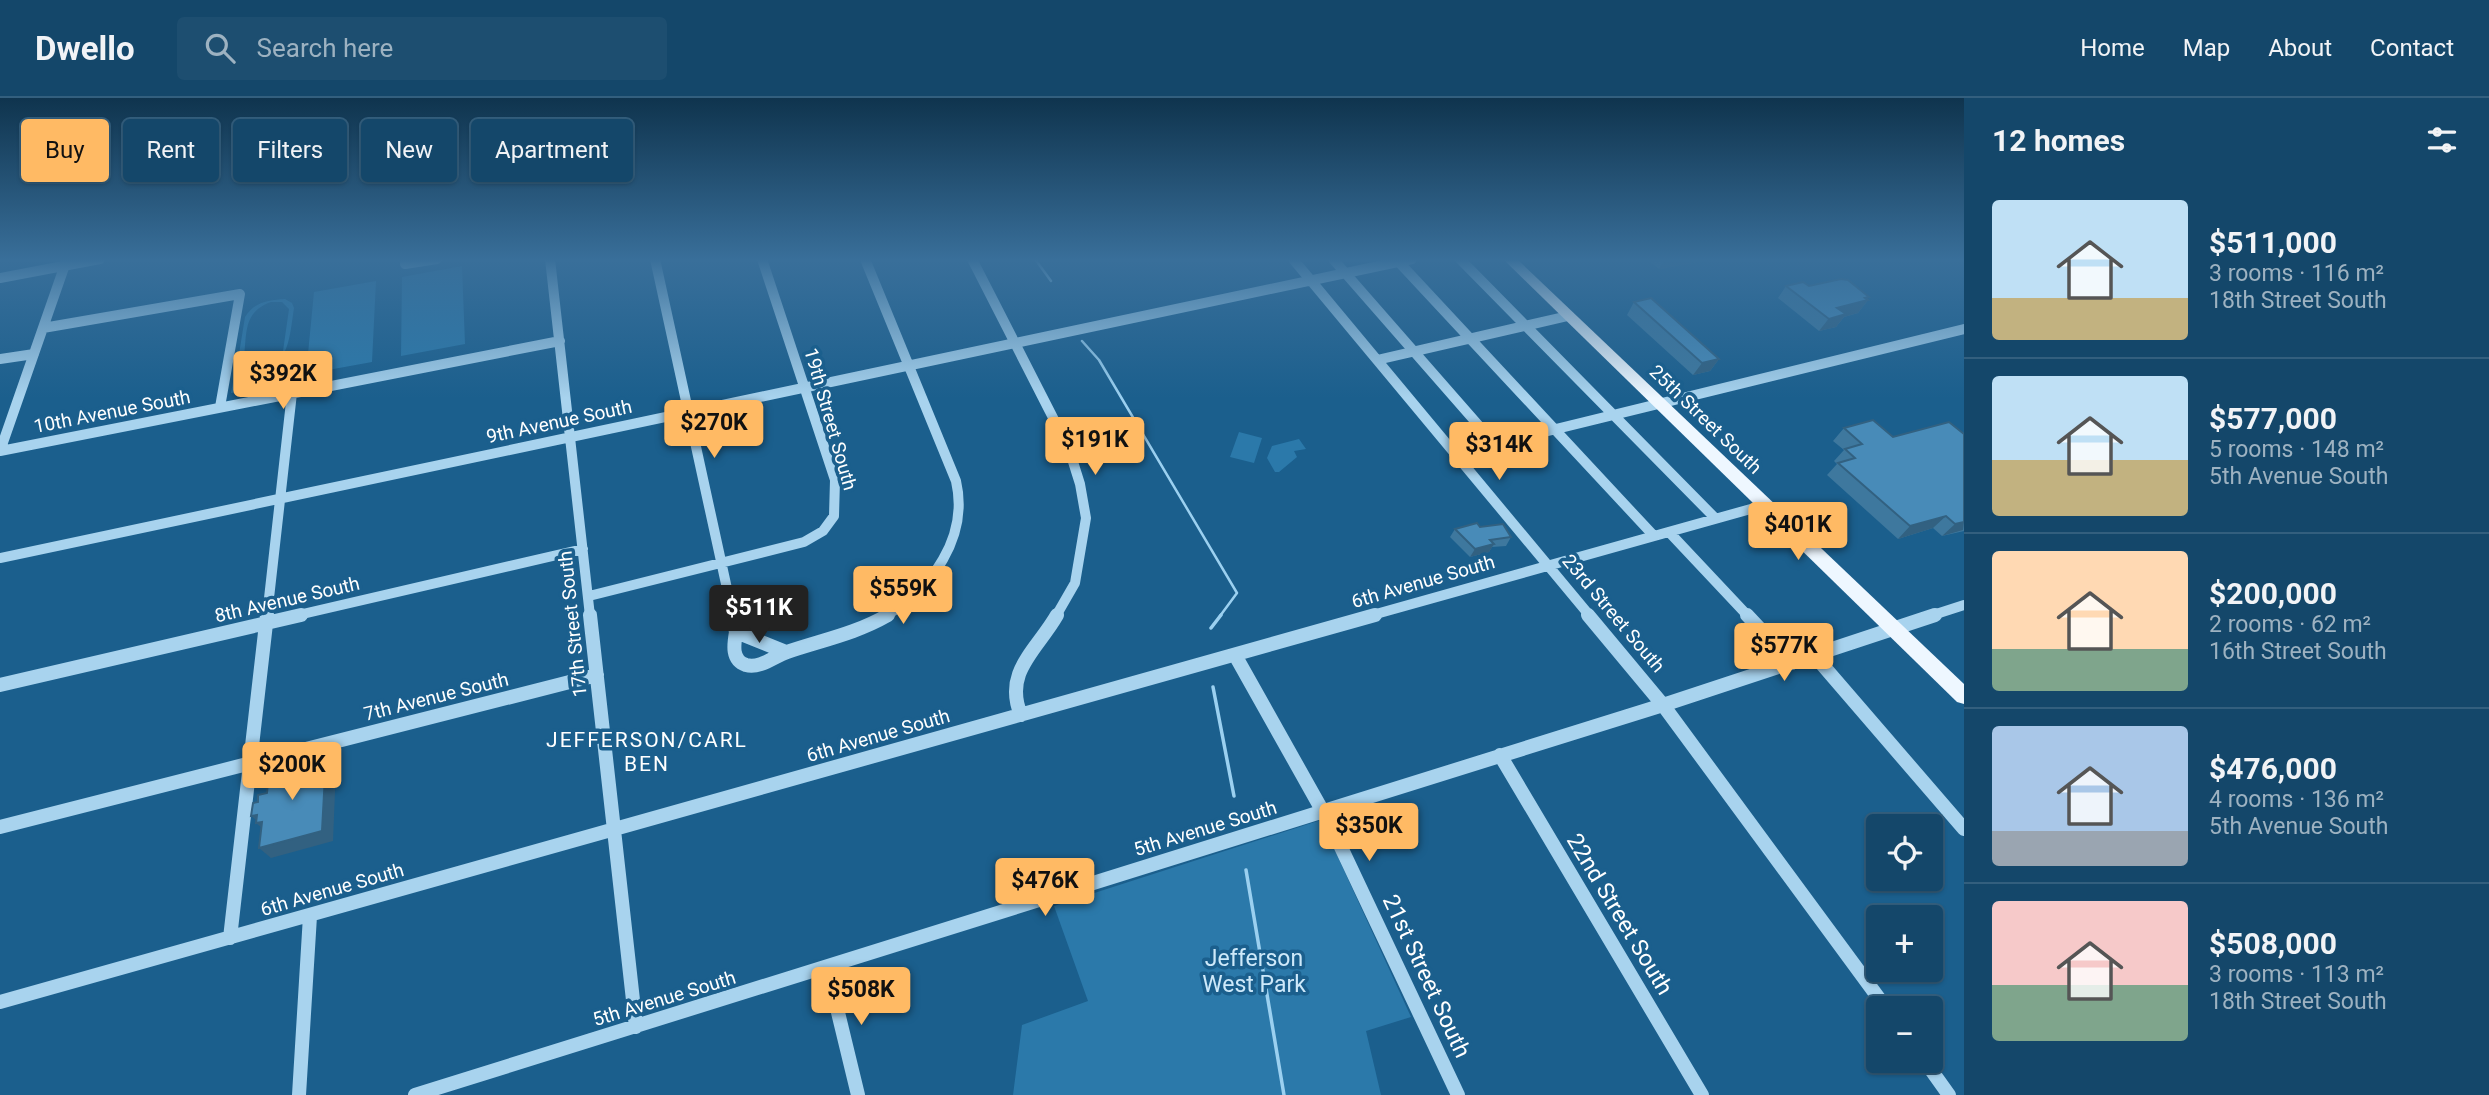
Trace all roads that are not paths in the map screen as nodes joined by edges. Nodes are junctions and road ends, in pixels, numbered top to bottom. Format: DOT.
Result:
graph roads {
  1 [pos="50,306"];
  2 [pos="173,306"];
  3 [pos="238,306"];
  4 [pos="555,306"];
  5 [pos="665,306"];
  6 [pos="777,306"];
  7 [pos="885,306"];
  8 [pos="997,306"];
  9 [pos="1189,306"];
  10 [pos="1331,306"];
  11 [pos="1374,306"];
  12 [pos="1439,306"];
  13 [pos="1507,306"];
  14 [pos="1558,306"];
  15 [pos="1568,316"];
  16 [pos="1527,326"];
  17 [pos="43,328"];
  18 [pos="1964,329"];
  19 [pos="1470,339"];
  20 [pos="559,341"];
  21 [pos="1016,342"];
  22 [pos="1414,351"];
  23 [pos="34,354"];
  24 [pos="0,359"];
  25 [pos="1377,360"];
  26 [pos="909,365"];
  27 [pos="804,387"];
  28 [pos="292,393"];
  29 [pos="1658,402"];
  30 [pos="220,407"];
  31 [pos="688,412"];
  32 [pos="1613,413"];
  33 [pos="1553,428"];
  34 [pos="572,437"];
  35 [pos="1494,443"];
  36 [pos="0,451"];
  37 [pos="1454,454"];
  38 [pos="281,498"];
  39 [pos="1765,505"];
  40 [pos="837,511"];
  41 [pos="1715,518"];
  42 [pos="956,527"];
  43 [pos="1661,534"];
  44 [pos="583,549"];
  45 [pos="0,558"];
  46 [pos="720,565"];
  47 [pos="1547,566"];
  48 [pos="589,596"];
  49 [pos="1964,605"];
  50 [pos="265,625"];
  51 [pos="1895,628"];
  52 [pos="736,632"];
  53 [pos="786,652"];
  54 [pos="1234,655"];
  55 [pos="1814,655"];
  56 [pos="1792,663"];
  57 [pos="597,675"];
  58 [pos="0,685"];
  59 [pos="1964,696"];
  60 [pos="1663,705"];
  61 [pos="1021,715"];
  62 [pos="1500,755"];
  63 [pos="250,763"];
  64 [pos="1323,812"];
  65 [pos="0,827"];
  66 [pos="615,829"];
  67 [pos="1964,830"];
  68 [pos="310,916"];
  69 [pos="230,938"];
  70 [pos="827,967"];
  71 [pos="1877,996"];
  72 [pos="0,1002"];
  73 [pos="636,1027"];
  74 [pos="1933,1073"];
  75 [pos="299,1095"];
  76 [pos="415,1095"];
  77 [pos="858,1095"];
  78 [pos="1458,1095"];
  79 [pos="1702,1095"];
  80 [pos="1949,1095"];
  1 -- 17 [label="street"];
  2 -- 17 [label="street"];
  3 -- 30 [label="street"];
  4 -- 20 [label="street, 17th Street South"];
  5 -- 31 [label="street"];
  6 -- 27 [label="street, 19th Street South"];
  7 -- 26 [label="street"];
  8 -- 21 [label="street"];
  9 -- 21 [label="street, 9th Avenue South"];
  10 -- 25 [label="street, 23rd Street South"];
  11 -- 22 [label="street"];
  12 -- 19 [label="street"];
  13 -- 16 [label="street"];
  14 -- 15 [label="main road, 25th Street South"];
  15 -- 16 [label="street"];
  15 -- 29 [label="main road, 25th Street South"];
  16 -- 19 [label="street"];
  16 -- 32 [label="street"];
  17 -- 23 [label="street"];
  18 -- 29 [label="street"];
  19 -- 22 [label="street"];
  19 -- 33 [label="street"];
  20 -- 28 [label="street, 10th Avenue South"];
  20 -- 34 [label="street, 17th Street South"];
  21 -- 26 [label="street, 9th Avenue South"];
  21 -- 61 [label="street"];
  22 -- 25 [label="street"];
  22 -- 35 [label="street"];
  23 -- 24 [label="street"];
  23 -- 36 [label="street"];
  25 -- 37 [label="street, 23rd Street South"];
  26 -- 27 [label="street, 9th Avenue South"];
  26 -- 42 [label="street"];
  27 -- 31 [label="street, 9th Avenue South"];
  27 -- 40 [label="street, 19th Street South"];
  28 -- 30 [label="street, 10th Avenue South"];
  28 -- 38 [label="street"];
  29 -- 32 [label="street"];
  29 -- 39 [label="main road, 25th Street South"];
  30 -- 36 [label="street, 10th Avenue South"];
  31 -- 34 [label="street, 9th Avenue South"];
  31 -- 46 [label="street"];
  32 -- 33 [label="street"];
  32 -- 41 [label="street"];
  33 -- 35 [label="street"];
  33 -- 43 [label="street"];
  34 -- 38 [label="street, 9th Avenue South"];
  34 -- 44 [label="street, 17th Street South"];
  35 -- 37 [label="street"];
  37 -- 47 [label="street, 23rd Street South"];
  38 -- 45 [label="street, 9th Avenue South"];
  38 -- 50 [label="street"];
  39 -- 41 [label="street, 6th Avenue South"];
  39 -- 51 [label="main road, 25th Street South"];
  40 -- 46 [label="street"];
  41 -- 43 [label="street, 6th Avenue South"];
  42 -- 53 [label="street"];
  43 -- 47 [label="street, 6th Avenue South"];
  43 -- 56 [label="street"];
  44 -- 48 [label="street, 17th Street South"];
  44 -- 50 [label="street, 8th Avenue South"];
  46 -- 48 [label="street"];
  46 -- 52 [label="street"];
  47 -- 54 [label="street, 6th Avenue South"];
  47 -- 60 [label="street, 23rd Street South"];
  48 -- 57 [label="street, 17th Street South"];
  49 -- 51 [label="street, 5th Avenue South"];
  50 -- 58 [label="street, 8th Avenue South"];
  50 -- 63 [label="street"];
  51 -- 55 [label="street, 5th Avenue South"];
  51 -- 59 [label="main road, 25th Street South"];
  52 -- 53 [label="street"];
  52 -- 53 [label="street"];
  54 -- 61 [label="street, 6th Avenue South"];
  54 -- 64 [label="street, 21st Street South"];
  55 -- 56 [label="street, 5th Avenue South"];
  55 -- 67 [label="street"];
  56 -- 60 [label="street, 5th Avenue South"];
  57 -- 63 [label="street, 7th Avenue South"];
  57 -- 66 [label="street, 17th Street South"];
  60 -- 62 [label="street, 5th Avenue South"];
  60 -- 71 [label="street, 23rd Street South"];
  61 -- 66 [label="street, 6th Avenue South"];
  62 -- 64 [label="street, 5th Avenue South"];
  62 -- 79 [label="street, 22nd Street South"];
  63 -- 65 [label="street, 7th Avenue South"];
  63 -- 69 [label="street"];
  64 -- 70 [label="street, 5th Avenue South"];
  64 -- 78 [label="street, 21st Street South"];
  66 -- 68 [label="street, 6th Avenue South"];
  66 -- 73 [label="street, 17th Street South"];
  68 -- 69 [label="street, 6th Avenue South"];
  68 -- 75 [label="street"];
  69 -- 72 [label="street, 6th Avenue South"];
  70 -- 73 [label="street, 5th Avenue South"];
  70 -- 77 [label="street"];
  73 -- 76 [label="street, 5th Avenue South"];
  74 -- 80 [label="street"];
}
